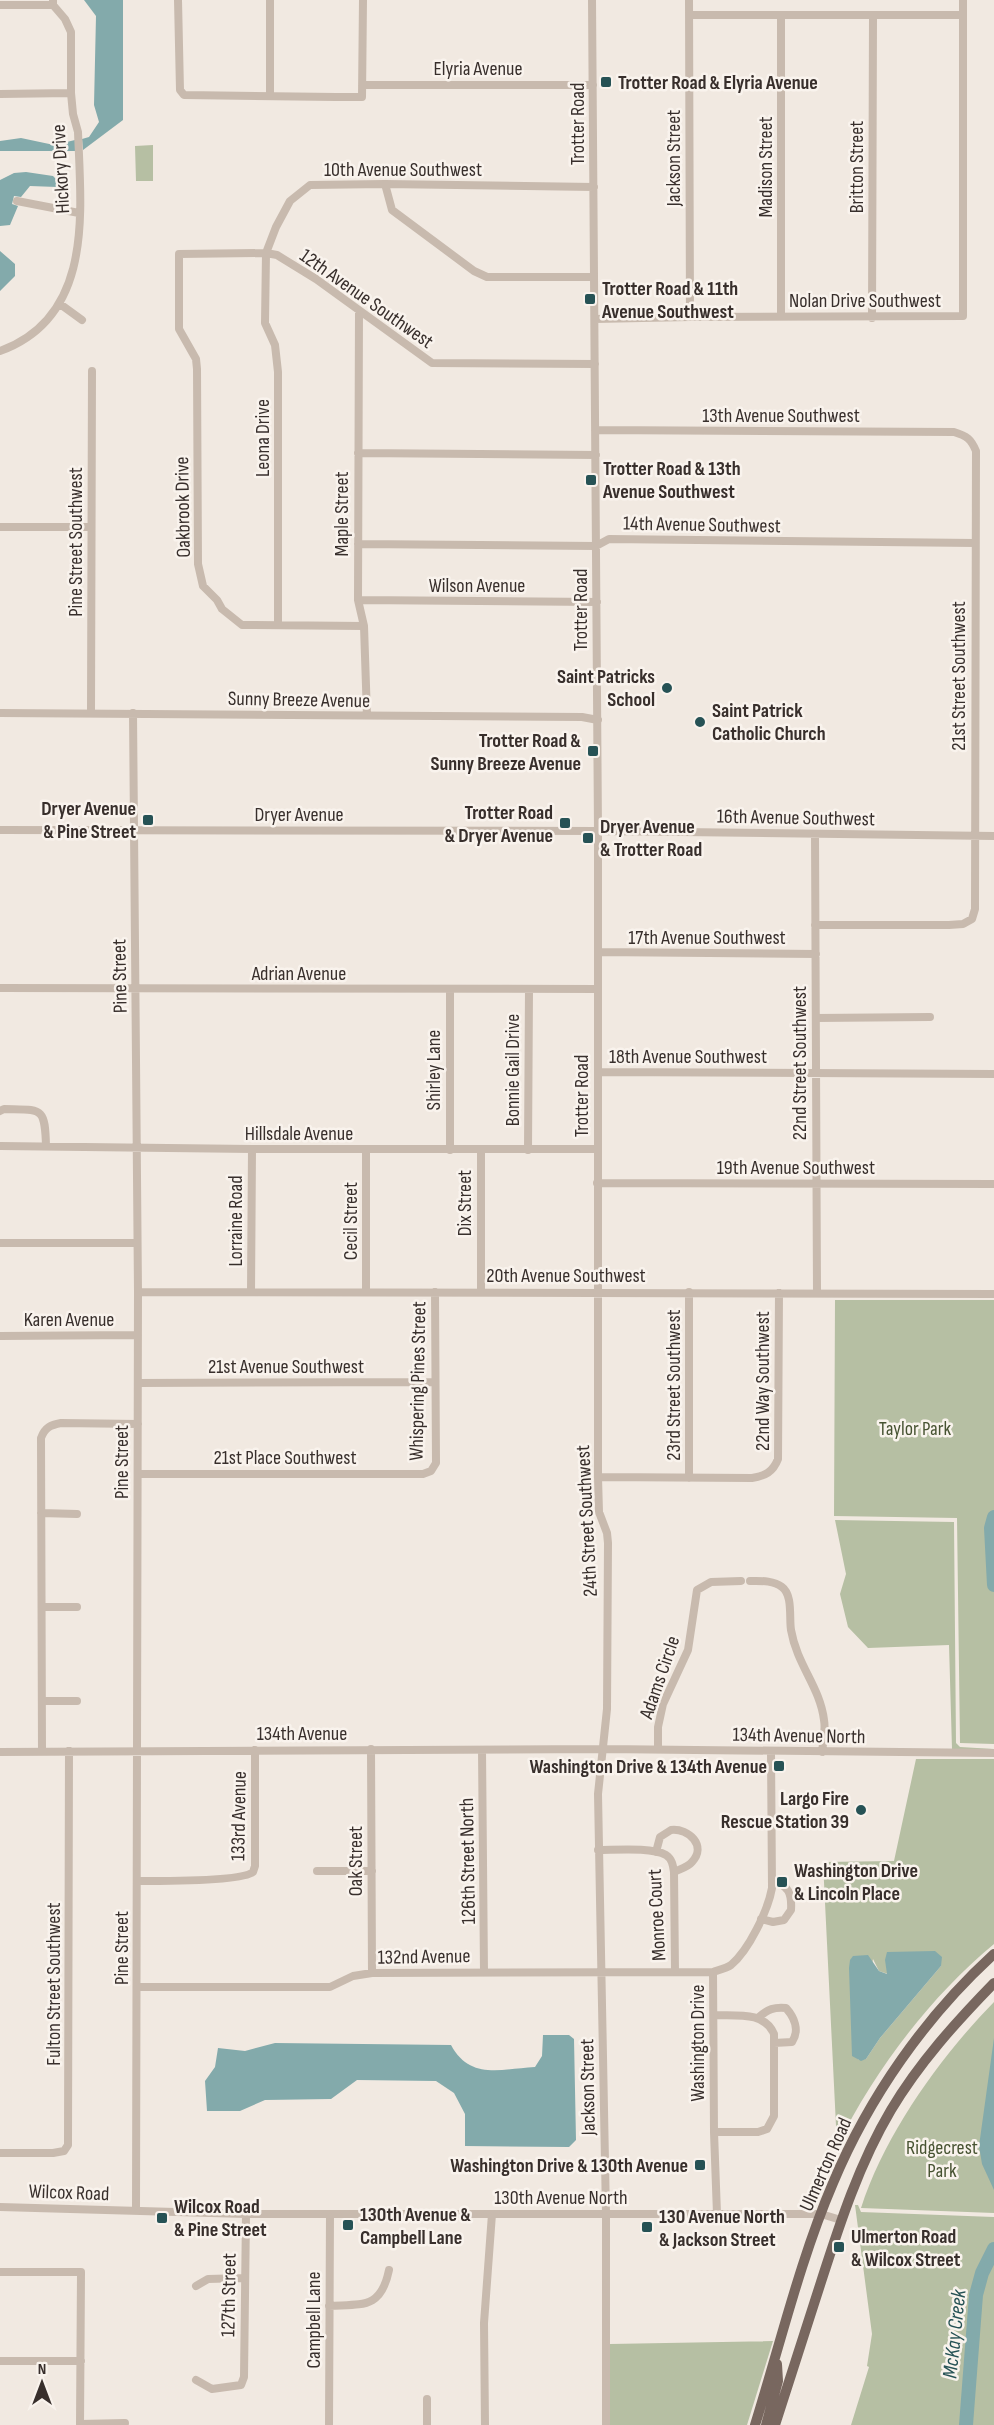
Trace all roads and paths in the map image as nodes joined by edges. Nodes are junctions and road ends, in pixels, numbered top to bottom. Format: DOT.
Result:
graph roads {
  1 [pos="178,0"];
  2 [pos="270,0"];
  3 [pos="363,0"];
  4 [pos="592,0"];
  5 [pos="689,0"];
  6 [pos="963,0"];
  7 [pos="53,2"];
  8 [pos="0,5"];
  9 [pos="689,15"];
  10 [pos="963,15"];
  11 [pos="781,17"];
  12 [pos="873,17"];
  13 [pos="362,85"];
  14 [pos="593,85"];
  15 [pos="71,93"];
  16 [pos="0,94"];
  17 [pos="270,96"];
  18 [pos="385,184"];
  19 [pos="594,187"];
  20 [pos="17,201"];
  21 [pos="79,213"];
  22 [pos="266,253"];
  23 [pos="594,277"];
  24 [pos="60,303"];
  25 [pos="359,311"];
  26 [pos="781,316"];
  27 [pos="690,317"];
  28 [pos="872,318"];
  29 [pos="595,319"];
  30 [pos="82,320"];
  31 [pos="0,351"];
  32 [pos="595,364"];
  33 [pos="92,371"];
  34 [pos="596,430"];
  35 [pos="967,436"];
  36 [pos="358,453"];
  37 [pos="596,455"];
  38 [pos="0,527"];
  39 [pos="91,528"];
  40 [pos="975,543"];
  41 [pos="358,544"];
  42 [pos="596,546"];
  43 [pos="358,600"];
  44 [pos="597,602"];
  45 [pos="278,625"];
  46 [pos="364,626"];
  47 [pos="0,713"];
  48 [pos="91,713"];
  49 [pos="133,713"];
  50 [pos="367,716"];
  51 [pos="598,720"];
  52 [pos="0,830"];
  53 [pos="134,830"];
  54 [pos="598,831"];
  55 [pos="815,834"];
  56 [pos="974,836"];
  57 [pos="994,836"];
  58 [pos="815,925"];
  59 [pos="598,952"];
  60 [pos="816,954"];
  61 [pos="0,988"];
  62 [pos="136,988"];
  63 [pos="598,989"];
  64 [pos="450,990"];
  65 [pos="529,990"];
  66 [pos="930,1017"];
  67 [pos="816,1018"];
  68 [pos="598,1072"];
  69 [pos="816,1073"];
  70 [pos="994,1074"];
  71 [pos="0,1111"];
  72 [pos="0,1146"];
  73 [pos="46,1146"];
  74 [pos="137,1147"];
  75 [pos="252,1149"];
  76 [pos="598,1149"];
  77 [pos="366,1150"];
  78 [pos="450,1150"];
  79 [pos="481,1150"];
  80 [pos="528,1150"];
  81 [pos="597,1183"];
  82 [pos="816,1183"];
  83 [pos="994,1184"];
  84 [pos="0,1243"];
  85 [pos="137,1243"];
  86 [pos="138,1292"];
  87 [pos="251,1292"];
  88 [pos="366,1292"];
  89 [pos="435,1292"];
  90 [pos="481,1292"];
  91 [pos="597,1292"];
  92 [pos="689,1292"];
  93 [pos="817,1292"];
  94 [pos="779,1293"];
  95 [pos="994,1294"];
  96 [pos="138,1335"];
  97 [pos="0,1336"];
  98 [pos="435,1382"];
  99 [pos="138,1383"];
  100 [pos="138,1424"];
  101 [pos="431,1471"];
  102 [pos="138,1474"];
  103 [pos="598,1477"];
  104 [pos="689,1478"];
  105 [pos="41,1513"];
  106 [pos="77,1514"];
  107 [pos="741,1581"];
  108 [pos="750,1581"];
  109 [pos="42,1607"];
  110 [pos="77,1607"];
  111 [pos="42,1701"];
  112 [pos="77,1701"];
  113 [pos="371,1749"];
  114 [pos="604,1749"];
  115 [pos="658,1749"];
  116 [pos="138,1750"];
  117 [pos="255,1750"];
  118 [pos="482,1750"];
  119 [pos="42,1751"];
  120 [pos="69,1751"];
  121 [pos="0,1752"];
  122 [pos="771,1752"];
  123 [pos="822,1752"];
  124 [pos="994,1753"];
  125 [pos="598,1850"];
  126 [pos="656,1852"];
  127 [pos="317,1870"];
  128 [pos="372,1870"];
  129 [pos="674,1872"];
  130 [pos="137,1881"];
  131 [pos="772,1881"];
  132 [pos="761,1919"];
  133 [pos="994,1954"];
  134 [pos="372,1972"];
  135 [pos="484,1972"];
  136 [pos="675,1972"];
  137 [pos="713,1972"];
  138 [pos="600,1973"];
  139 [pos="994,1983"];
  140 [pos="138,1988"];
  141 [pos="714,2015"];
  142 [pos="759,2017"];
  143 [pos="774,2043"];
  144 [pos="714,2132"];
  145 [pos="0,2152"];
  146 [pos="0,2207"];
  147 [pos="136,2211"];
  148 [pos="246,2214"];
  149 [pos="330,2214"];
  150 [pos="492,2214"];
  151 [pos="606,2214"];
  152 [pos="717,2214"];
  153 [pos="821,2214"];
  154 [pos="841,2220"];
  155 [pos="389,2270"];
  156 [pos="0,2272"];
  157 [pos="244,2278"];
  158 [pos="196,2286"];
  159 [pos="329,2306"];
  160 [pos="777,2355"];
  161 [pos="0,2361"];
  162 [pos="81,2361"];
  163 [pos="196,2380"];
  164 [pos="427,2399"];
  165 [pos="125,2423"];
  166 [pos="80,2424"];
  167 [pos="329,2425"];
  168 [pos="427,2425"];
  169 [pos="485,2425"];
  170 [pos="606,2425"];
  171 [pos="755,2425"];
  172 [pos="766,2425"];
  173 [pos="775,2425"];
  1 -- 17 [label="street"];
  2 -- 17 [label="street"];
  3 -- 13 [label="street"];
  4 -- 14 [label="street, Trotter Road"];
  5 -- 9 [label="street, Jackson Street"];
  6 -- 10 [label="street, Nolan Drive Southwest"];
  7 -- 8 [label="street"];
  7 -- 15 [label="street, Hickory Drive"];
  9 -- 11 [label="street"];
  9 -- 27 [label="street, Jackson Street"];
  10 -- 12 [label="street"];
  10 -- 28 [label="street, Nolan Drive Southwest"];
  11 -- 12 [label="street"];
  11 -- 26 [label="street, Madison Street"];
  12 -- 28 [label="street, Britton Street"];
  13 -- 14 [label="street, Elyria Avenue"];
  13 -- 17 [label="street"];
  14 -- 19 [label="street, Trotter Road"];
  15 -- 16 [label="street"];
  15 -- 21 [label="street, Hickory Drive"];
  18 -- 19 [label="street, 10th Avenue Southwest"];
  18 -- 22 [label="street, 10th Avenue Southwest"];
  18 -- 23 [label="street"];
  19 -- 23 [label="street, Trotter Road"];
  20 -- 21 [label="street"];
  21 -- 24 [label="street, Hickory Drive"];
  22 -- 25 [label="street, 12th Avenue Southwest"];
  22 -- 45 [label="street, Leona Drive"];
  22 -- 45 [label="street, Oakbrook Drive"];
  23 -- 29 [label="street, Trotter Road"];
  24 -- 30 [label="street"];
  24 -- 31 [label="street, Hickory Drive"];
  25 -- 32 [label="street, 12th Avenue Southwest"];
  25 -- 36 [label="street, Maple Street"];
  26 -- 27 [label="street, Nolan Drive Southwest"];
  26 -- 28 [label="street, Nolan Drive Southwest"];
  27 -- 29 [label="street, Nolan Drive Southwest"];
  29 -- 32 [label="street, Trotter Road"];
  32 -- 34 [label="street, Trotter Road"];
  33 -- 39 [label="street, Pine Street Southwest"];
  34 -- 35 [label="street, 13th Avenue Southwest"];
  34 -- 37 [label="street, Trotter Road"];
  35 -- 40 [label="street, 21st Street Southwest"];
  36 -- 37 [label="street"];
  36 -- 41 [label="street, Maple Street"];
  37 -- 42 [label="street, Trotter Road"];
  38 -- 39 [label="street"];
  39 -- 48 [label="street, Pine Street Southwest"];
  40 -- 42 [label="street, 14th Avenue Southwest"];
  40 -- 56 [label="street, 21st Street Southwest"];
  41 -- 42 [label="street, 14th Avenue Southwest"];
  41 -- 43 [label="street, Maple Street"];
  42 -- 44 [label="street, Trotter Road"];
  43 -- 44 [label="street, Wilson Avenue"];
  43 -- 46 [label="street, Maple Street"];
  44 -- 51 [label="street, Trotter Road"];
  45 -- 46 [label="street, Oakbrook Drive"];
  46 -- 50 [label="street, Maple Street"];
  47 -- 48 [label="street, Sunny Breeze Avenue"];
  48 -- 49 [label="street, Sunny Breeze Avenue"];
  49 -- 50 [label="street, Sunny Breeze Avenue"];
  49 -- 53 [label="street, Pine Street"];
  50 -- 51 [label="street, Sunny Breeze Avenue"];
  51 -- 54 [label="street, Trotter Road"];
  52 -- 53 [label="street, Dryer Avenue"];
  53 -- 54 [label="street, Dryer Avenue"];
  53 -- 62 [label="street, Pine Street"];
  54 -- 55 [label="street, 16th Avenue Southwest"];
  54 -- 59 [label="street, Trotter Road"];
  55 -- 56 [label="street, 16th Avenue Southwest"];
  55 -- 58 [label="street, 22nd Street Southwest"];
  56 -- 57 [label="street, 16th Avenue Southwest"];
  56 -- 58 [label="street, 21st Street Southwest"];
  58 -- 60 [label="street, 22nd Street Southwest"];
  59 -- 60 [label="street, 17th Avenue Southwest"];
  59 -- 63 [label="street, Trotter Road"];
  60 -- 67 [label="street, 22nd Street Southwest"];
  61 -- 62 [label="street, Adrian Avenue"];
  62 -- 64 [label="street, Adrian Avenue"];
  62 -- 74 [label="street, Pine Street"];
  63 -- 65 [label="street, Adrian Avenue"];
  63 -- 68 [label="street, Trotter Road"];
  64 -- 65 [label="street, Adrian Avenue"];
  64 -- 78 [label="street, Shirley Lane"];
  65 -- 80 [label="street, Bonnie Gail Drive"];
  66 -- 67 [label="street"];
  67 -- 69 [label="street, 22nd Street Southwest"];
  68 -- 69 [label="street, 18th Avenue Southwest"];
  68 -- 76 [label="street, Trotter Road"];
  69 -- 70 [label="street, 18th Avenue Southwest"];
  69 -- 82 [label="street, 22nd Street Southwest"];
  71 -- 73 [label="street"];
  72 -- 73 [label="street, Hillsdale Avenue"];
  73 -- 74 [label="street, Hillsdale Avenue"];
  74 -- 75 [label="street, Hillsdale Avenue"];
  74 -- 85 [label="street, Pine Street"];
  75 -- 77 [label="street, Hillsdale Avenue"];
  75 -- 87 [label="street, Lorraine Road"];
  76 -- 80 [label="street, Hillsdale Avenue"];
  76 -- 81 [label="street, Trotter Road"];
  77 -- 78 [label="street, Hillsdale Avenue"];
  77 -- 88 [label="street, Cecil Street"];
  78 -- 79 [label="street, Hillsdale Avenue"];
  79 -- 80 [label="street, Hillsdale Avenue"];
  79 -- 90 [label="street, Dix Street"];
  81 -- 82 [label="street, 19th Avenue Southwest"];
  81 -- 91 [label="street, Trotter Road"];
  82 -- 83 [label="street, 19th Avenue Southwest"];
  82 -- 93 [label="street, 22nd Street Southwest"];
  84 -- 85 [label="street"];
  85 -- 86 [label="street, Pine Street"];
  86 -- 87 [label="street, 20th Avenue Southwest"];
  86 -- 96 [label="street, Pine Street"];
  87 -- 88 [label="street, 20th Avenue Southwest"];
  88 -- 89 [label="street, 20th Avenue Southwest"];
  89 -- 90 [label="street, 20th Avenue Southwest"];
  89 -- 98 [label="street, Whispering Pines Street"];
  90 -- 91 [label="street, 20th Avenue Southwest"];
  91 -- 92 [label="street, 20th Avenue Southwest"];
  91 -- 103 [label="street, 24th Street Southwest"];
  92 -- 94 [label="street, 20th Avenue Southwest"];
  92 -- 104 [label="street, 23rd Street Southwest"];
  93 -- 94 [label="street, 20th Avenue Southwest"];
  93 -- 95 [label="street, 20th Avenue Southwest"];
  94 -- 104 [label="street, 22nd Way Southwest"];
  96 -- 97 [label="street, Karen Avenue"];
  96 -- 99 [label="street, Pine Street"];
  98 -- 99 [label="street, 21st Avenue Southwest"];
  98 -- 101 [label="street, Whispering Pines Street"];
  99 -- 100 [label="street, Pine Street"];
  100 -- 102 [label="street, Pine Street"];
  100 -- 105 [label="street"];
  101 -- 102 [label="street, 21st Place Southwest"];
  102 -- 116 [label="street, Pine Street"];
  103 -- 104 [label="street"];
  103 -- 114 [label="street, 24th Street Southwest"];
  105 -- 106 [label="street"];
  105 -- 109 [label="street"];
  107 -- 115 [label="street, Adams Circle"];
  108 -- 123 [label="street"];
  109 -- 110 [label="street"];
  109 -- 111 [label="street"];
  111 -- 112 [label="street"];
  111 -- 119 [label="street"];
  113 -- 117 [label="street, 134th Avenue"];
  113 -- 118 [label="street, 134th Avenue"];
  113 -- 128 [label="street, Oak Street"];
  114 -- 115 [label="street, 134th Avenue North"];
  114 -- 118 [label="street, 134th Avenue"];
  114 -- 125 [label="street, Jackson Street"];
  115 -- 122 [label="street, 134th Avenue North"];
  116 -- 117 [label="street, 134th Avenue"];
  116 -- 120 [label="street, 134th Avenue"];
  116 -- 130 [label="street, Pine Street"];
  117 -- 130 [label="street, 133rd Avenue"];
  118 -- 135 [label="street, 126th Street North"];
  119 -- 120 [label="street, 134th Avenue"];
  119 -- 121 [label="street, 134th Avenue"];
  120 -- 145 [label="street, Fulton Street Southwest"];
  122 -- 123 [label="street, 134th Avenue North"];
  122 -- 131 [label="street, Washington Drive"];
  123 -- 124 [label="street, 134th Avenue North"];
  125 -- 126 [label="street, Monroe Court"];
  125 -- 138 [label="street, Jackson Street"];
  126 -- 129 [label="street, Monroe Court"];
  126 -- 129 [label="street"];
  127 -- 128 [label="street"];
  128 -- 134 [label="street, Oak Street"];
  129 -- 136 [label="street, Monroe Court"];
  130 -- 140 [label="street, Pine Street"];
  131 -- 132 [label="street, Washington Drive"];
  131 -- 132 [label="street"];
  132 -- 137 [label="street, Washington Drive"];
  133 -- 153 [label="main road, Ulmerton Road"];
  134 -- 135 [label="street, 132nd Avenue"];
  134 -- 140 [label="street, 132nd Avenue"];
  135 -- 138 [label="street, 132nd Avenue"];
  136 -- 137 [label="street, 132nd Avenue"];
  136 -- 138 [label="street, 132nd Avenue"];
  137 -- 141 [label="street, Washington Drive"];
  138 -- 151 [label="street, Jackson Street"];
  139 -- 154 [label="main road, Ulmerton Road"];
  140 -- 147 [label="street, Pine Street"];
  141 -- 142 [label="street"];
  141 -- 144 [label="street, Washington Drive"];
  142 -- 143 [label="street"];
  142 -- 143 [label="street"];
  143 -- 144 [label="street"];
  144 -- 152 [label="street, Washington Drive"];
  146 -- 147 [label="street, Wilcox Road"];
  147 -- 148 [label="street, 130th Avenue North"];
  148 -- 149 [label="street, 130th Avenue North"];
  148 -- 157 [label="street, 127th Street"];
  149 -- 150 [label="street, 130th Avenue North"];
  149 -- 159 [label="street, Campbell Lane"];
  150 -- 151 [label="street, 130th Avenue North"];
  150 -- 169 [label="street"];
  151 -- 152 [label="street, 130th Avenue North"];
  151 -- 170 [label="street, Jackson Street"];
  152 -- 153 [label="street, 130th Avenue North"];
  153 -- 154 [label="street, 130th Avenue North"];
  153 -- 160 [label="main road, Ulmerton Road"];
  154 -- 173 [label="main road, Ulmerton Road"];
  155 -- 159 [label="street"];
  156 -- 162 [label="street"];
  157 -- 158 [label="street"];
  157 -- 163 [label="street, 127th Street"];
  159 -- 167 [label="street, Campbell Lane"];
  160 -- 171 [label="main road, Ulmerton Road"];
  160 -- 172 [label="main road"];
  161 -- 162 [label="street"];
  162 -- 166 [label="street"];
  164 -- 168 [label="street"];
  165 -- 166 [label="street"];
}
